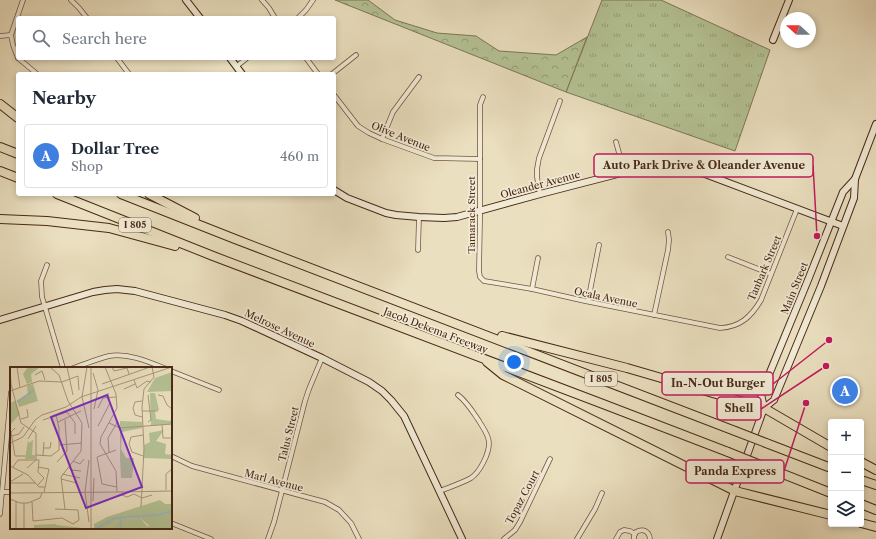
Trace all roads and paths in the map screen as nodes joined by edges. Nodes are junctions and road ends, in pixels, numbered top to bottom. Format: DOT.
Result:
graph roads {
  1 [pos="23,0"];
  2 [pos="71,0"];
  3 [pos="186,0"];
  4 [pos="262,0"];
  5 [pos="313,0"];
  6 [pos="789,0"];
  7 [pos="18,16"];
  8 [pos="85,16"];
  9 [pos="198,16"];
  10 [pos="274,16"];
  11 [pos="300,16"];
  12 [pos="16,20"];
  13 [pos="11,35"];
  14 [pos="0,36"];
  15 [pos="773,40"];
  16 [pos="16,53"];
  17 [pos="356,55"];
  18 [pos="20,60"];
  19 [pos="118,60"];
  20 [pos="232,60"];
  21 [pos="244,60"];
  22 [pos="308,60"];
  23 [pos="237,66"];
  24 [pos="35,72"];
  25 [pos="128,72"];
  26 [pos="241,72"];
  27 [pos="316,72"];
  28 [pos="335,72"];
  29 [pos="419,77"];
  30 [pos="483,97"];
  31 [pos="336,98"];
  32 [pos="560,101"];
  33 [pos="0,104"];
  34 [pos="16,116"];
  35 [pos="876,124"];
  36 [pos="382,139"];
  37 [pos="616,142"];
  38 [pos="0,147"];
  39 [pos="16,153"];
  40 [pos="480,159"];
  41 [pos="0,171"];
  42 [pos="624,172"];
  43 [pos="16,177"];
  44 [pos="855,179"];
  45 [pos="336,191"];
  46 [pos="540,194"];
  47 [pos="62,196"];
  48 [pos="126,196"];
  49 [pos="153,196"];
  50 [pos="797,209"];
  51 [pos="480,210"];
  52 [pos="419,217"];
  53 [pos="0,219"];
  54 [pos="831,222"];
  55 [pos="843,226"];
  56 [pos="668,232"];
  57 [pos="234,239"];
  58 [pos="599,245"];
  59 [pos="418,250"];
  60 [pos="213,256"];
  61 [pos="728,257"];
  62 [pos="538,258"];
  63 [pos="47,265"];
  64 [pos="479,271"];
  65 [pos="771,274"];
  66 [pos="808,280"];
  67 [pos="821,286"];
  68 [pos="532,289"];
  69 [pos="588,301"];
  70 [pos="45,307"];
  71 [pos="654,315"];
  72 [pos="0,320"];
  73 [pos="736,325"];
  74 [pos="466,327"];
  75 [pos="322,358"];
  76 [pos="482,358"];
  77 [pos="63,367"];
  78 [pos="76,367"];
  79 [pos="161,367"];
  80 [pos="172,371"];
  81 [pos="219,390"];
  82 [pos="458,395"];
  83 [pos="10,403"];
  84 [pos="764,408"];
  85 [pos="828,445"];
  86 [pos="172,456"];
  87 [pos="550,459"];
  88 [pos="864,464"];
  89 [pos="828,467"];
  90 [pos="876,470"];
  91 [pos="864,481"];
  92 [pos="876,486"];
  93 [pos="282,490"];
  94 [pos="440,491"];
  95 [pos="735,491"];
  96 [pos="2,492"];
  97 [pos="10,492"];
  98 [pos="828,492"];
  99 [pos="602,494"];
  100 [pos="864,505"];
  101 [pos="876,510"];
  102 [pos="0,514"];
  103 [pos="828,515"];
  104 [pos="172,523"];
  105 [pos="864,524"];
  106 [pos="876,527"];
  107 [pos="635,534"];
  108 [pos="211,539"];
  109 [pos="268,539"];
  110 [pos="358,539"];
  111 [pos="462,539"];
  112 [pos="504,539"];
  113 [pos="576,539"];
  114 [pos="616,539"];
  115 [pos="634,539"];
  116 [pos="650,539"];
  117 [pos="717,539"];
  1 -- 7 [label="street"];
  2 -- 8 [label="street"];
  3 -- 9 [label="street"];
  4 -- 10 [label="street"];
  5 -- 11 [label="street"];
  6 -- 15 [label="street"];
  12 -- 13 [label="street"];
  13 -- 14 [label="street"];
  13 -- 16 [label="street"];
  17 -- 28 [label="street"];
  18 -- 24 [label="street"];
  19 -- 25 [label="street"];
  20 -- 23 [label="street"];
  21 -- 23 [label="street"];
  22 -- 27 [label="street"];
  23 -- 26 [label="street"];
  29 -- 36 [label="street"];
  30 -- 40 [label="street, Tamarack Street"];
  31 -- 36 [label="street, Olive Avenue"];
  32 -- 46 [label="street"];
  33 -- 34 [label="highway"];
  35 -- 44 [label="street, Main Street"];
  36 -- 40 [label="street, Olive Avenue"];
  37 -- 42 [label="street"];
  38 -- 39 [label="highway"];
  40 -- 51 [label="street, Tamarack Street"];
  41 -- 43 [label="highway"];
  42 -- 46 [label="street, Oleander Avenue"];
  42 -- 50 [label="street, Oleander Avenue"];
  44 -- 54 [label="street, Main Street"];
  44 -- 55 [label="street, Main Street"];
  45 -- 52 [label="street, Oleander Avenue"];
  46 -- 51 [label="street, Oleander Avenue"];
  47 -- 60 [label="highway, Jacob Dekema Freeway / I 805"];
  48 -- 57 [label="highway, Jacob Dekema Freeway / I 805"];
  49 -- 57 [label="highway"];
  50 -- 54 [label="street, Oleander Avenue"];
  50 -- 65 [label="street, Tanbark Street"];
  51 -- 52 [label="street, Oleander Avenue"];
  51 -- 64 [label="street, Tamarack Street"];
  52 -- 59 [label="street"];
  53 -- 60 [label="highway"];
  54 -- 55 [label="street, Oleander Avenue"];
  54 -- 66 [label="street, Main Street"];
  55 -- 67 [label="street, Main Street"];
  56 -- 71 [label="street"];
  57 -- 74 [label="highway, Jacob Dekema Freeway / I 805"];
  58 -- 69 [label="street"];
  60 -- 76 [label="highway, Jacob Dekema Freeway / I 805"];
  61 -- 65 [label="street"];
  62 -- 68 [label="street"];
  63 -- 70 [label="street"];
  64 -- 68 [label="street, Ocala Avenue"];
  65 -- 73 [label="street, Tanbark Street"];
  66 -- 67 [label="street"];
  66 -- 84 [label="street, Main Street"];
  67 -- 84 [label="street, Main Street"];
  68 -- 69 [label="street, Ocala Avenue"];
  69 -- 71 [label="street, Ocala Avenue"];
  70 -- 72 [label="street, Melrose Avenue"];
  70 -- 75 [label="street, Melrose Avenue"];
  70 -- 77 [label="street"];
  71 -- 73 [label="street, Ocala Avenue"];
  74 -- 84 [label="highway"];
  74 -- 89 [label="highway, Jacob Dekema Freeway / I 805, bridge"];
  75 -- 93 [label="street, Talus Street"];
  75 -- 94 [label="street, Melrose Avenue"];
  76 -- 95 [label="highway"];
  76 -- 98 [label="highway, Jacob Dekema Freeway / I 805, bridge"];
  78 -- 79 [label="street"];
  80 -- 81 [label="street"];
  82 -- 94 [label="street"];
  83 -- 96 [label="street"];
  84 -- 85 [label="highway"];
  84 -- 95 [label="street, Main Street"];
  86 -- 93 [label="street, Marl Avenue"];
  87 -- 112 [label="street, Topaz Court"];
  88 -- 90 [label="highway"];
  91 -- 92 [label="highway"];
  93 -- 109 [label="street, Talus Street"];
  93 -- 110 [label="street, Marl Avenue"];
  94 -- 111 [label="street, Melrose Avenue"];
  95 -- 103 [label="highway"];
  95 -- 117 [label="street, Main Street"];
  96 -- 97 [label="street"];
  96 -- 102 [label="street"];
  99 -- 113 [label="street"];
  100 -- 101 [label="highway"];
  104 -- 108 [label="street"];
  105 -- 106 [label="highway"];
  107 -- 114 [label="street"];
  107 -- 115 [label="street"];
  107 -- 116 [label="street"];
}
